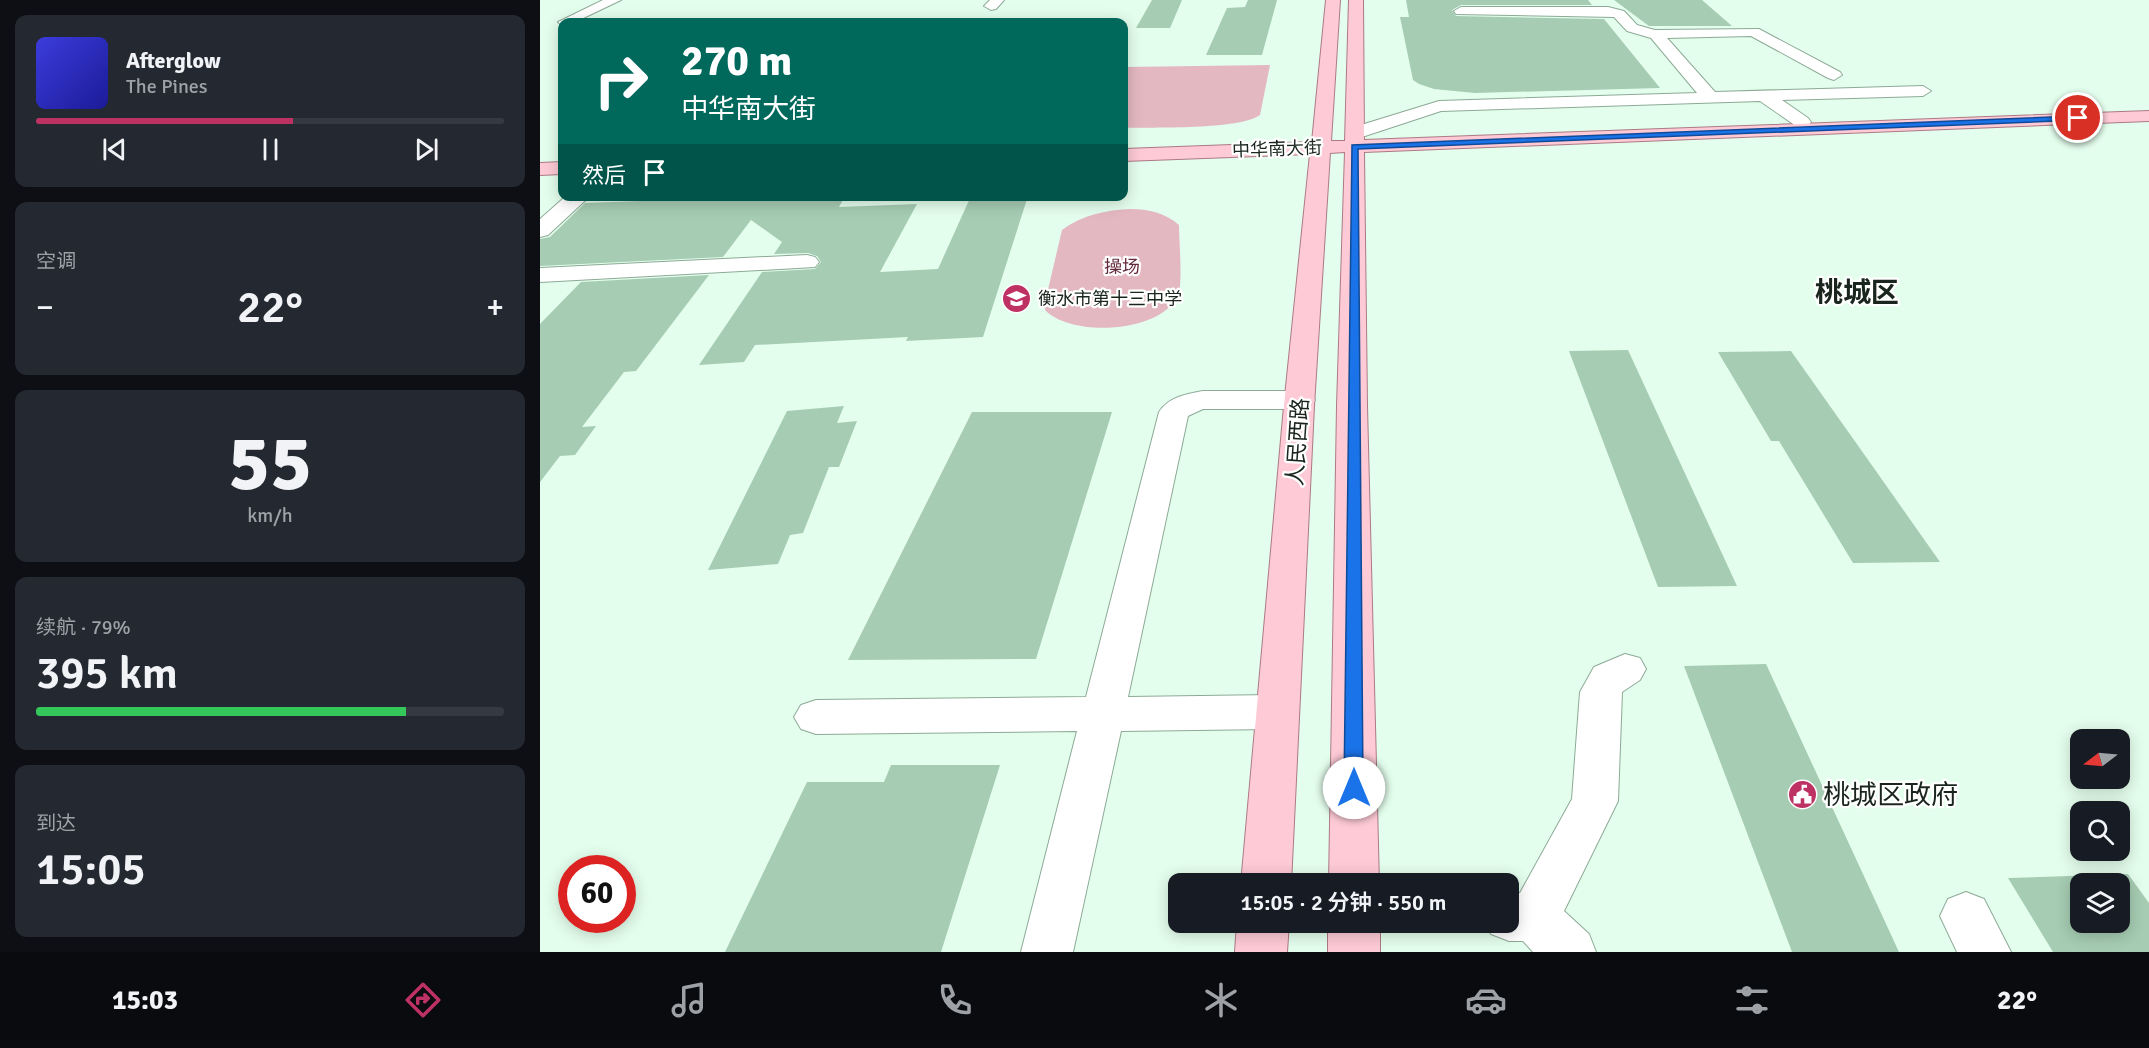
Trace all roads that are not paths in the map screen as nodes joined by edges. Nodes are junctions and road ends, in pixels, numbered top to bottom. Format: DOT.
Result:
graph roads {
  1 [pos="615,0"];
  2 [pos="1333,0"];
  3 [pos="1356,0"];
  4 [pos="1461,11"];
  5 [pos="576,18"];
  6 [pos="1656,35"];
  7 [pos="1834,75"];
  8 [pos="1923,91"];
  9 [pos="1764,96"];
  10 [pos="1711,98"];
  11 [pos="2149,108"];
  12 [pos="2149,116"];
  13 [pos="1802,122"];
  14 [pos="1355,139"];
  15 [pos="1321,144"];
  16 [pos="1128,147"];
  17 [pos="1128,155"];
  18 [pos="558,168"];
  19 [pos="540,169"];
  20 [pos="558,176"];
  21 [pos="540,177"];
  22 [pos="574,201"];
  23 [pos="540,230"];
  24 [pos="807,262"];
  25 [pos="540,275"];
  26 [pos="1300,400"];
  27 [pos="1625,669"];
  28 [pos="1278,712"];
  29 [pos="1103,714"];
  30 [pos="816,717"];
  31 [pos="1267,873"];
  32 [pos="1354,873"];
  33 [pos="1522,917"];
  34 [pos="1262,933"];
  35 [pos="1354,933"];
  36 [pos="1047,952"];
  37 [pos="1261,952"];
  38 [pos="1354,952"];
  39 [pos="1570,952"];
  1 -- 5 [label="street"];
  2 -- 15 [label="main road, 人民西路"];
  3 -- 14 [label="main road"];
  4 -- 6 [label="street"];
  6 -- 7 [label="street"];
  6 -- 10 [label="street"];
  8 -- 9 [label="street"];
  9 -- 10 [label="street"];
  9 -- 13 [label="street"];
  10 -- 14 [label="street"];
  11 -- 13 [label="main road, 中华南大街"];
  12 -- 14 [label="main road, 中华南大街"];
  13 -- 14 [label="main road, 中华南大街"];
  14 -- 15 [label="main road, 中华南大街"];
  14 -- 32 [label="main road"];
  15 -- 16 [label="main road, 中华南大街"];
  15 -- 17 [label="main road, 中华南大街"];
  15 -- 26 [label="main road, 人民西路"];
  18 -- 19 [label="main road"];
  20 -- 21 [label="main road"];
  22 -- 23 [label="street"];
  24 -- 25 [label="street"];
  26 -- 28 [label="main road, 人民西路"];
  26 -- 29 [label="street"];
  27 -- 33 [label="street"];
  28 -- 29 [label="street"];
  28 -- 31 [label="main road, 人民西路"];
  29 -- 30 [label="street"];
  29 -- 36 [label="street"];
  33 -- 39 [label="street"];
  34 -- 37 [label="main road"];
  35 -- 38 [label="main road"];
}
